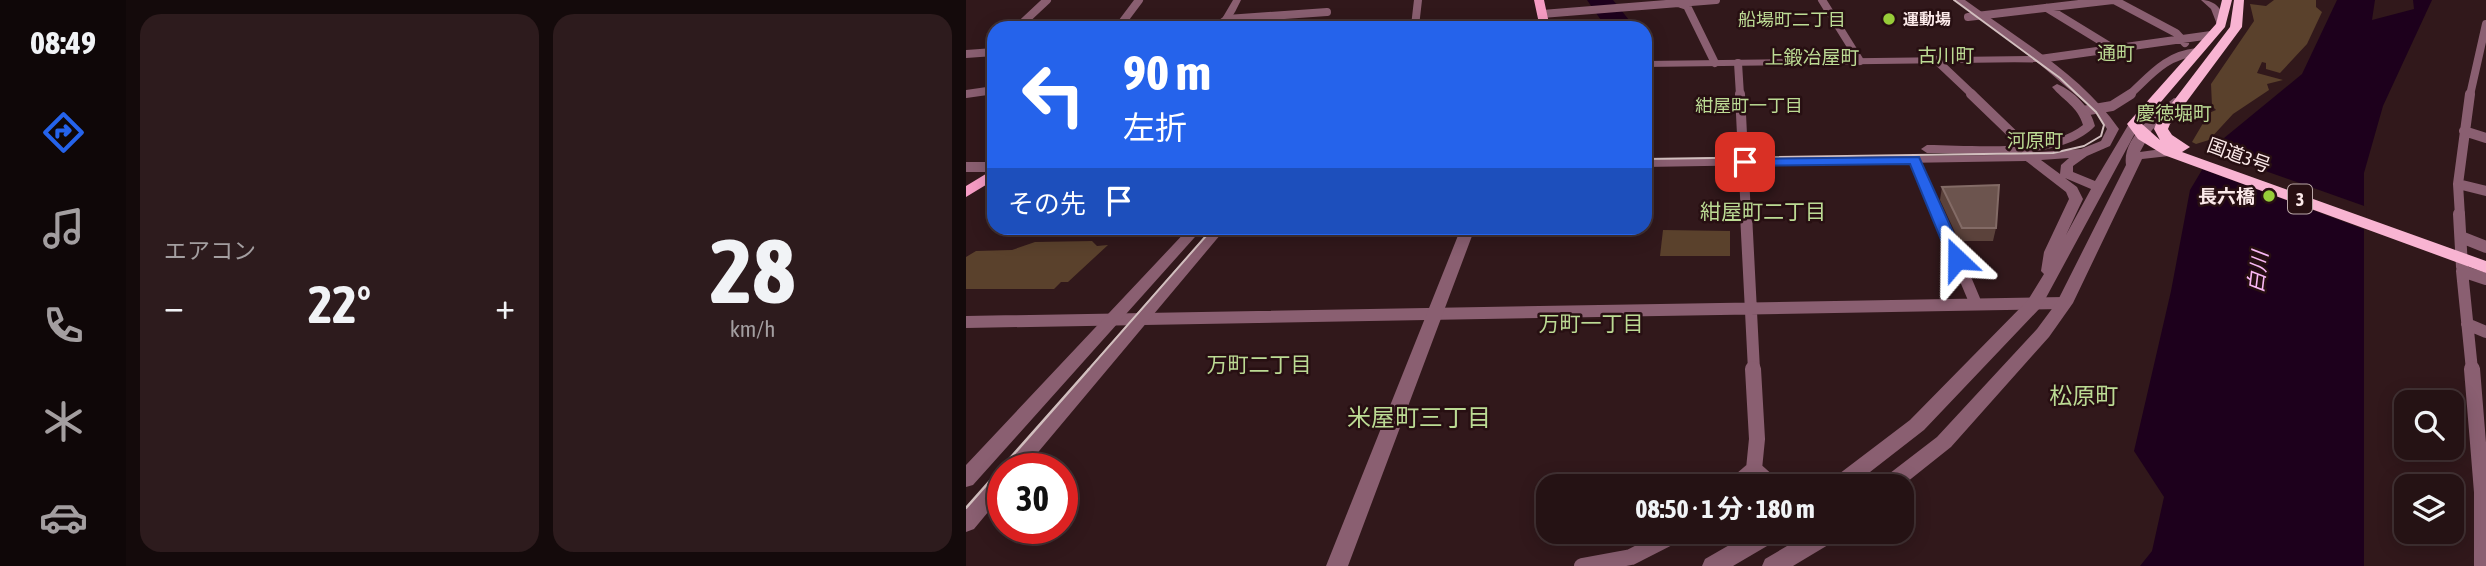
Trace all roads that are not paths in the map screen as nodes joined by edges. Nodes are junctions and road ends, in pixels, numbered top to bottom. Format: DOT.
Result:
graph roads {
  1 [pos="1047,0"];
  2 [pos="1139,0"];
  3 [pos="1237,0"];
  4 [pos="1330,0"];
  5 [pos="1418,0"];
  6 [pos="1539,0"];
  7 [pos="1663,0"];
  8 [pos="1708,0"];
  9 [pos="1716,0"];
  10 [pos="1822,0"];
  11 [pos="1945,0"];
  12 [pos="1959,0"];
  13 [pos="2114,0"];
  14 [pos="2205,0"];
  15 [pos="2230,2"];
  16 [pos="1682,3"];
  17 [pos="2047,8"];
  18 [pos="1326,12"];
  19 [pos="1542,14"];
  20 [pos="1975,16"];
  21 [pos="1024,21"];
  22 [pos="1123,21"];
  23 [pos="1222,21"];
  24 [pos="1246,21"];
  25 [pos="1324,21"];
  26 [pos="1418,21"];
  27 [pos="1544,21"];
  28 [pos="2221,24"];
  29 [pos="2486,24"];
  30 [pos="2211,35"];
  31 [pos="2181,40"];
  32 [pos="2113,49"];
  33 [pos="987,52"];
  34 [pos="2197,52"];
  35 [pos="966,54"];
  36 [pos="2025,59"];
  37 [pos="2040,59"];
  38 [pos="1936,60"];
  39 [pos="1860,61"];
  40 [pos="1715,63"];
  41 [pos="1738,63"];
  42 [pos="1652,64"];
  43 [pos="987,91"];
  44 [pos="966,94"];
  45 [pos="2178,100"];
  46 [pos="2100,110"];
  47 [pos="2083,111"];
  48 [pos="2464,131"];
  49 [pos="2142,138"];
  50 [pos="2486,138"];
  51 [pos="2059,143"];
  52 [pos="2174,146"];
  53 [pos="2027,152"];
  54 [pos="2083,153"];
  55 [pos="1652,154"];
  56 [pos="1745,158"];
  57 [pos="1915,160"];
  58 [pos="1652,163"];
  59 [pos="2130,165"];
  60 [pos="966,167"];
  61 [pos="987,167"];
  62 [pos="987,178"];
  63 [pos="2458,184"];
  64 [pos="2099,187"];
  65 [pos="2486,191"];
  66 [pos="966,193"];
  67 [pos="1189,235"];
  68 [pos="1213,235"];
  69 [pos="1465,235"];
  70 [pos="2486,247"];
  71 [pos="2461,254"];
  72 [pos="2486,259"];
  73 [pos="2486,267"];
  74 [pos="2486,279"];
  75 [pos="2048,280"];
  76 [pos="2035,303"];
  77 [pos="2065,303"];
  78 [pos="1976,304"];
  79 [pos="1751,307"];
  80 [pos="1433,314"];
  81 [pos="1112,317"];
  82 [pos="1140,317"];
  83 [pos="966,322"];
  84 [pos="2468,324"];
  85 [pos="2486,332"];
  86 [pos="2483,433"];
  87 [pos="1025,453"];
  88 [pos="1754,469"];
  89 [pos="1748,474"];
  90 [pos="1760,474"];
  91 [pos="1854,474"];
  92 [pos="1903,474"];
  93 [pos="966,479"];
  94 [pos="987,499"];
  95 [pos="2485,508"];
  96 [pos="966,523"];
  97 [pos="1656,544"];
  98 [pos="1751,544"];
  99 [pos="1808,544"];
  100 [pos="1336,566"];
  101 [pos="1582,566"];
  102 [pos="1713,566"];
  103 [pos="1773,566"];
  104 [pos="2482,566"];
  1 -- 21 [label="street"];
  2 -- 22 [label="street"];
  3 -- 23 [label="street"];
  4 -- 18 [label="street"];
  5 -- 26 [label="street"];
  6 -- 19 [label="main road"];
  7 -- 16 [label="street"];
  8 -- 9 [label="street"];
  8 -- 16 [label="street"];
  10 -- 39 [label="street"];
  11 -- 20 [label="street"];
  12 -- 20 [label="street"];
  13 -- 17 [label="street"];
  13 -- 31 [label="street"];
  14 -- 28 [label="street"];
  15 -- 28 [label="highway"];
  15 -- 45 [label="highway"];
  16 -- 19 [label="street"];
  16 -- 40 [label="street"];
  17 -- 20 [label="street"];
  17 -- 32 [label="street"];
  18 -- 24 [label="street"];
  18 -- 25 [label="street"];
  19 -- 27 [label="main road"];
  20 -- 36 [label="street"];
  20 -- 37 [label="street"];
  28 -- 30 [label="highway"];
  29 -- 48 [label="street"];
  30 -- 31 [label="street"];
  30 -- 34 [label="highway"];
  31 -- 32 [label="street"];
  31 -- 34 [label="street"];
  32 -- 37 [label="street"];
  33 -- 35 [label="street"];
  34 -- 46 [label="street"];
  34 -- 49 [label="highway"];
  36 -- 37 [label="street"];
  36 -- 38 [label="street"];
  36 -- 47 [label="street"];
  37 -- 46 [label="street"];
  38 -- 39 [label="street"];
  38 -- 53 [label="street"];
  39 -- 41 [label="street"];
  40 -- 41 [label="street"];
  40 -- 42 [label="street"];
  41 -- 56 [label="street"];
  43 -- 44 [label="street"];
  45 -- 49 [label="street"];
  45 -- 52 [label="highway"];
  46 -- 47 [label="street"];
  46 -- 54 [label="street"];
  47 -- 51 [label="street"];
  48 -- 50 [label="street"];
  48 -- 63 [label="street"];
  49 -- 52 [label="highway, 国道3号 / 3"];
  49 -- 59 [label="street"];
  49 -- 64 [label="street"];
  51 -- 53 [label="street"];
  51 -- 54 [label="street"];
  52 -- 59 [label="street"];
  52 -- 71 [label="highway, 国道3号 / 3"];
  53 -- 54 [label="street"];
  53 -- 56 [label="street"];
  53 -- 57 [label="street"];
  53 -- 75 [label="street"];
  54 -- 64 [label="street"];
  55 -- 56 [label="street"];
  56 -- 57 [label="street"];
  56 -- 58 [label="street"];
  56 -- 79 [label="street"];
  57 -- 78 [label="street"];
  59 -- 77 [label="street"];
  60 -- 61 [label="street"];
  62 -- 66 [label="main road"];
  63 -- 65 [label="street"];
  63 -- 71 [label="street"];
  64 -- 75 [label="street"];
  67 -- 81 [label="street"];
  68 -- 82 [label="street"];
  69 -- 80 [label="street"];
  70 -- 71 [label="street"];
  71 -- 72 [label="highway, 国道3号 / 3"];
  71 -- 73 [label="highway, 国道3号 / 3"];
  71 -- 74 [label="street"];
  71 -- 84 [label="street"];
  75 -- 76 [label="street"];
  76 -- 77 [label="street"];
  76 -- 78 [label="street"];
  76 -- 91 [label="street"];
  77 -- 92 [label="street"];
  78 -- 79 [label="street"];
  79 -- 80 [label="street"];
  79 -- 88 [label="street"];
  80 -- 82 [label="street"];
  80 -- 100 [label="street"];
  81 -- 82 [label="street"];
  81 -- 83 [label="street"];
  81 -- 93 [label="street"];
  82 -- 87 [label="street"];
  84 -- 85 [label="street"];
  84 -- 86 [label="street"];
  86 -- 95 [label="street"];
  88 -- 89 [label="street"];
  88 -- 90 [label="street"];
  94 -- 96 [label="street"];
  95 -- 104 [label="street"];
  97 -- 101 [label="street"];
  98 -- 102 [label="street"];
  99 -- 103 [label="street"];
}
